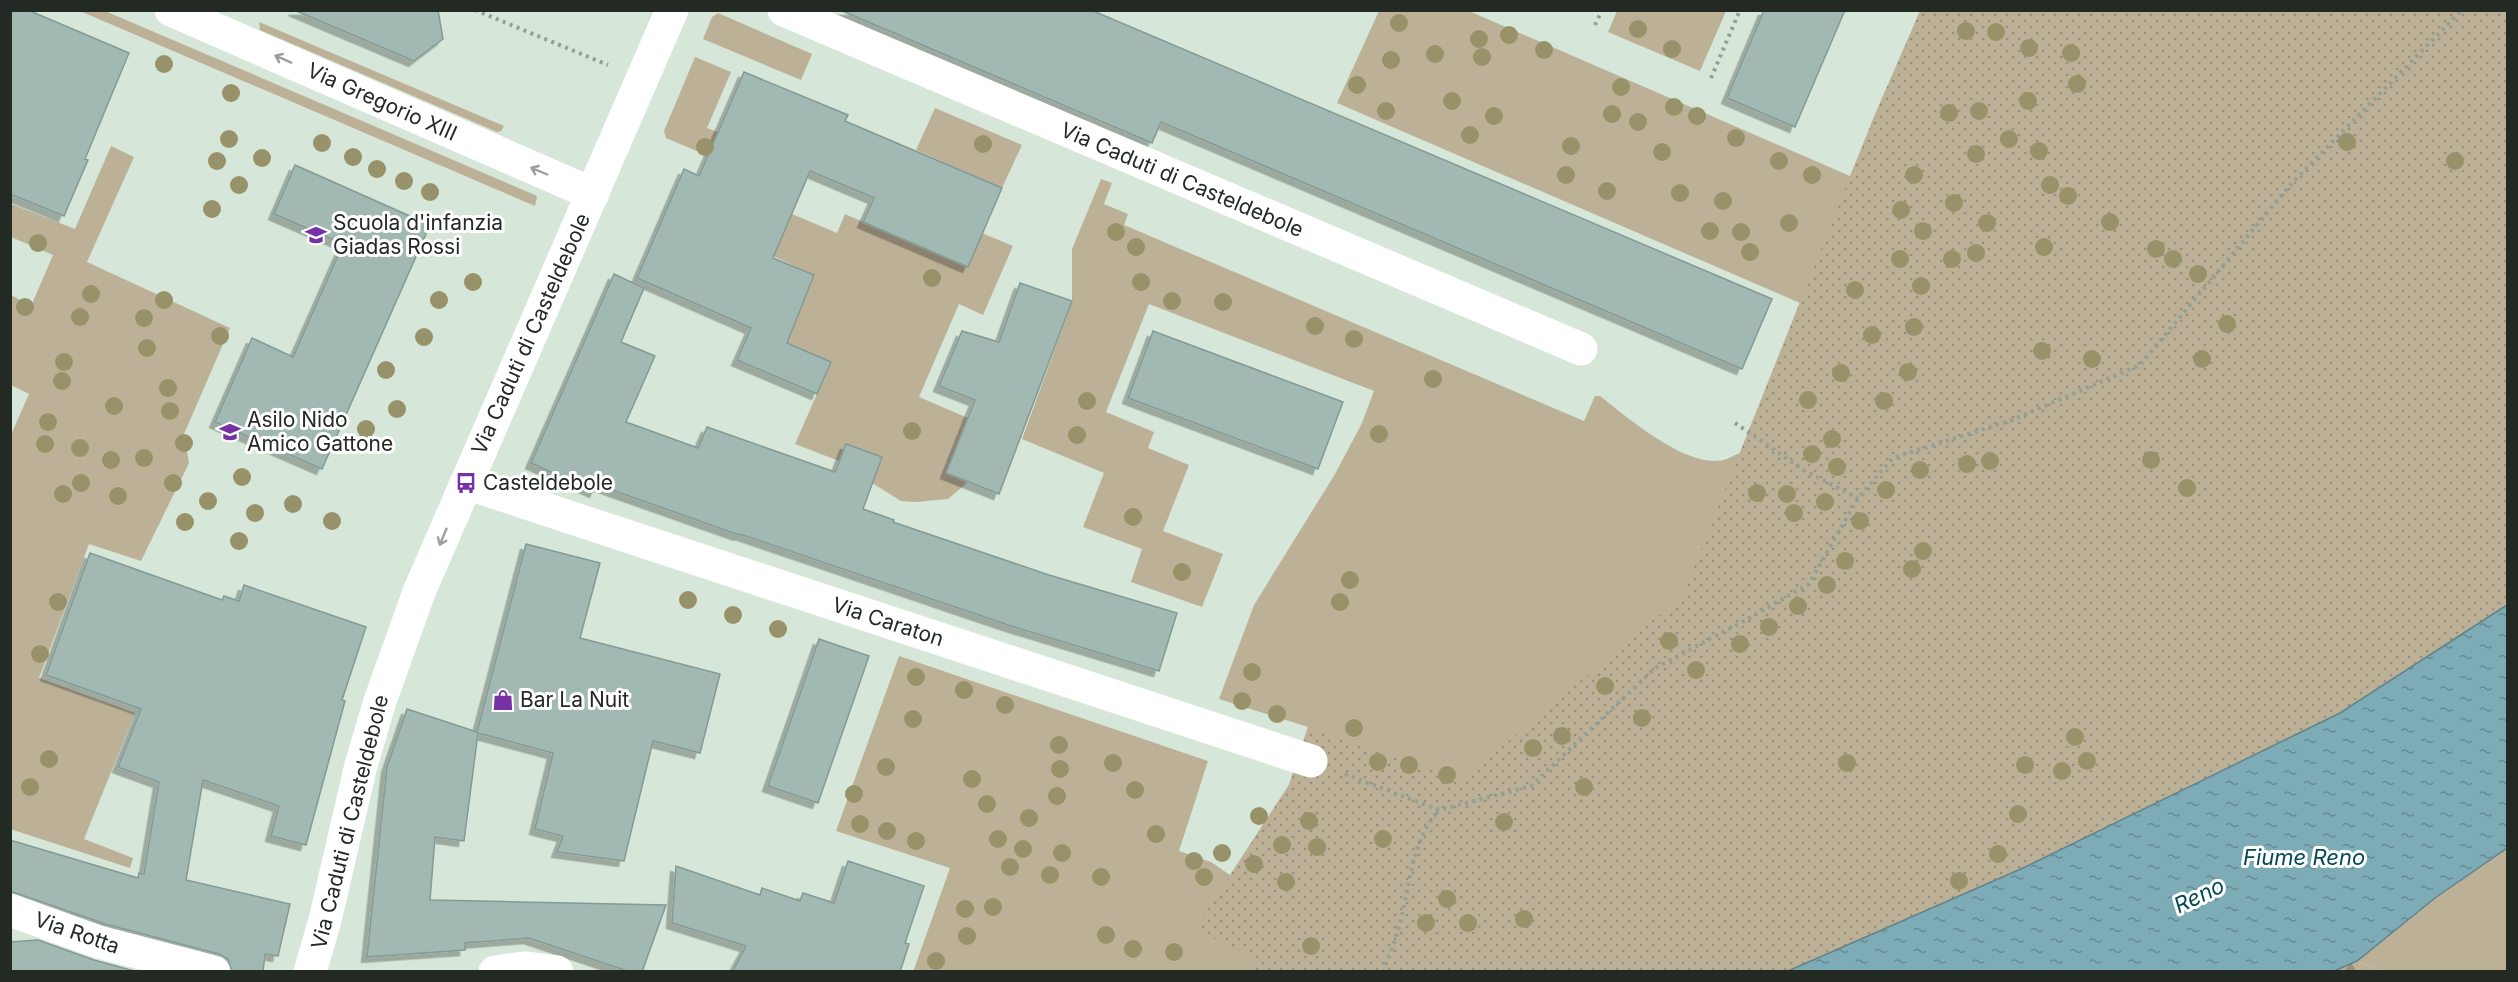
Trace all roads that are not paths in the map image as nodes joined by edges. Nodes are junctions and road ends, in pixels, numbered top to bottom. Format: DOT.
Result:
graph roads {
  1 [pos="171,10"];
  2 [pos="672,10"];
  3 [pos="784,10"];
  4 [pos="593,194"];
  5 [pos="1581,349"];
  6 [pos="466,483"];
  7 [pos="1311,761"];
  8 [pos="10,910"];
  9 [pos="214,972"];
  10 [pos="310,972"];
  11 [pos="495,972"];
  12 [pos="557,972"];
  4 -- 1 [label="street, Via Gregorio XIII, one-way"];
  2 -- 4 [label="street, Via Caduti di Casteldebole"];
  3 -- 5 [label="street, Via Caduti di Casteldebole"];
  4 -- 6 [label="street, Via Caduti di Casteldebole"];
  6 -- 7 [label="street, Via Caraton"];
  6 -- 10 [label="street, Via Caduti di Casteldebole, one-way"];
  8 -- 9 [label="street, Via Rotta"];
  11 -- 12 [label="street"];
}
